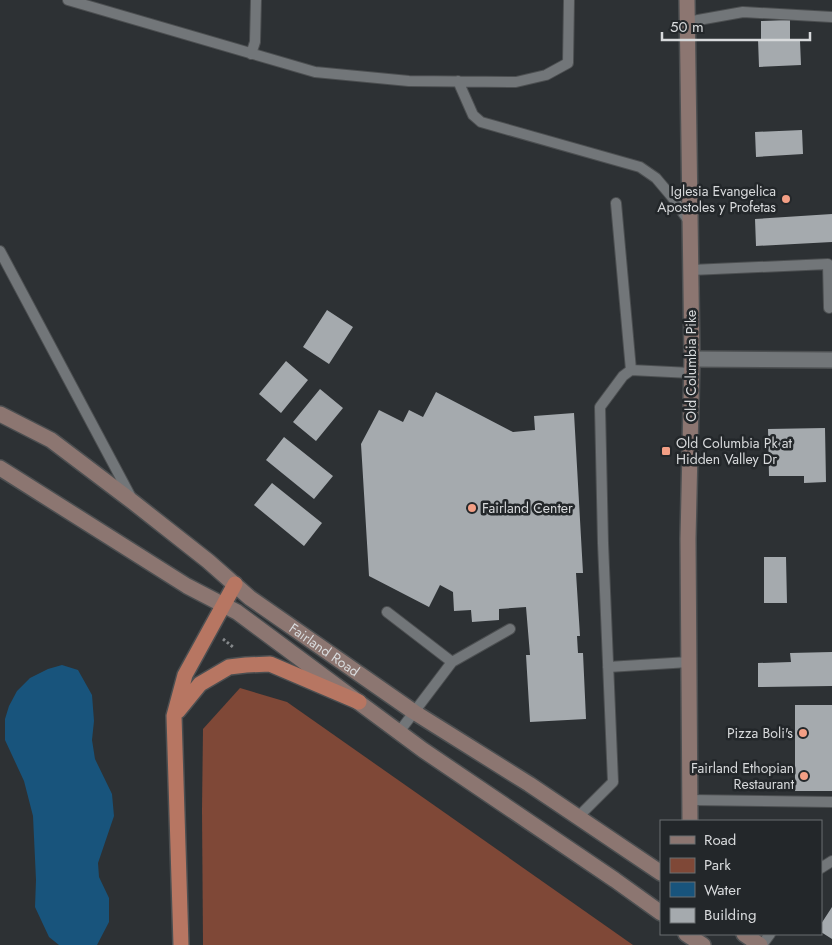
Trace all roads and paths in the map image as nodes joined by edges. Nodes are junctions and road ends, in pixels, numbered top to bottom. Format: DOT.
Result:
graph roads {
  1 [pos="68,0"];
  2 [pos="256,0"];
  3 [pos="569,0"];
  4 [pos="687,0"];
  5 [pos="832,17"];
  6 [pos="687,22"];
  7 [pos="251,54"];
  8 [pos="458,81"];
  9 [pos="616,203"];
  10 [pos="690,223"];
  11 [pos="0,252"];
  12 [pos="690,270"];
  13 [pos="829,308"];
  14 [pos="832,360"];
  15 [pos="692,366"];
  16 [pos="631,370"];
  17 [pos="0,414"];
  18 [pos="0,468"];
  19 [pos="133,502"];
  20 [pos="235,584"];
  21 [pos="222,605"];
  22 [pos="387,612"];
  23 [pos="510,629"];
  24 [pos="219,635"];
  25 [pos="233,647"];
  26 [pos="452,662"];
  27 [pos="689,662"];
  28 [pos="608,667"];
  29 [pos="359,702"];
  30 [pos="414,712"];
  31 [pos="174,716"];
  32 [pos="399,732"];
  33 [pos="690,800"];
  34 [pos="832,802"];
  35 [pos="577,818"];
  36 [pos="690,820"];
  37 [pos="660,872"];
  38 [pos="660,912"];
  39 [pos="746,935"];
  40 [pos="769,935"];
  41 [pos="688,937"];
  42 [pos="181,945"];
  43 [pos="703,945"];
  44 [pos="761,945"];
  1 -- 7 [label="lane"];
  2 -- 7 [label="lane"];
  3 -- 8 [label="lane"];
  4 -- 6 [label="main road, Old Columbia Pike"];
  5 -- 6 [label="lane"];
  6 -- 10 [label="main road, Old Columbia Pike"];
  7 -- 8 [label="lane"];
  8 -- 10 [label="lane"];
  9 -- 16 [label="lane"];
  10 -- 12 [label="main road, Old Columbia Pike"];
  11 -- 19 [label="lane"];
  12 -- 13 [label="lane"];
  12 -- 15 [label="main road, Old Columbia Pike"];
  14 -- 15 [label="street"];
  15 -- 16 [label="lane"];
  15 -- 27 [label="main road, Old Columbia Pike"];
  16 -- 28 [label="lane"];
  17 -- 19 [label="main road, Fairland Road"];
  18 -- 21 [label="main road, Fairland Road"];
  19 -- 20 [label="main road, Fairland Road"];
  20 -- 21 [label="highway"];
  20 -- 30 [label="main road, Fairland Road"];
  21 -- 29 [label="main road, Fairland Road"];
  21 -- 31 [label="highway"];
  22 -- 26 [label="lane"];
  23 -- 26 [label="lane"];
  24 -- 25 [label="path"];
  26 -- 30 [label="lane"];
  27 -- 28 [label="lane"];
  27 -- 33 [label="main road, Old Columbia Pike"];
  28 -- 35 [label="lane"];
  29 -- 31 [label="highway"];
  29 -- 32 [label="main road, Fairland Road"];
  30 -- 32 [label="lane"];
  30 -- 35 [label="main road, Fairland Road"];
  31 -- 42 [label="highway"];
  32 -- 38 [label="main road, Fairland Road"];
  33 -- 34 [label="lane"];
  33 -- 36 [label="main road, Old Columbia Pike"];
  35 -- 37 [label="main road, Fairland Road"];
  39 -- 44 [label="main road"];
  40 -- 44 [label="lane"];
  41 -- 43 [label="main road"];
}
